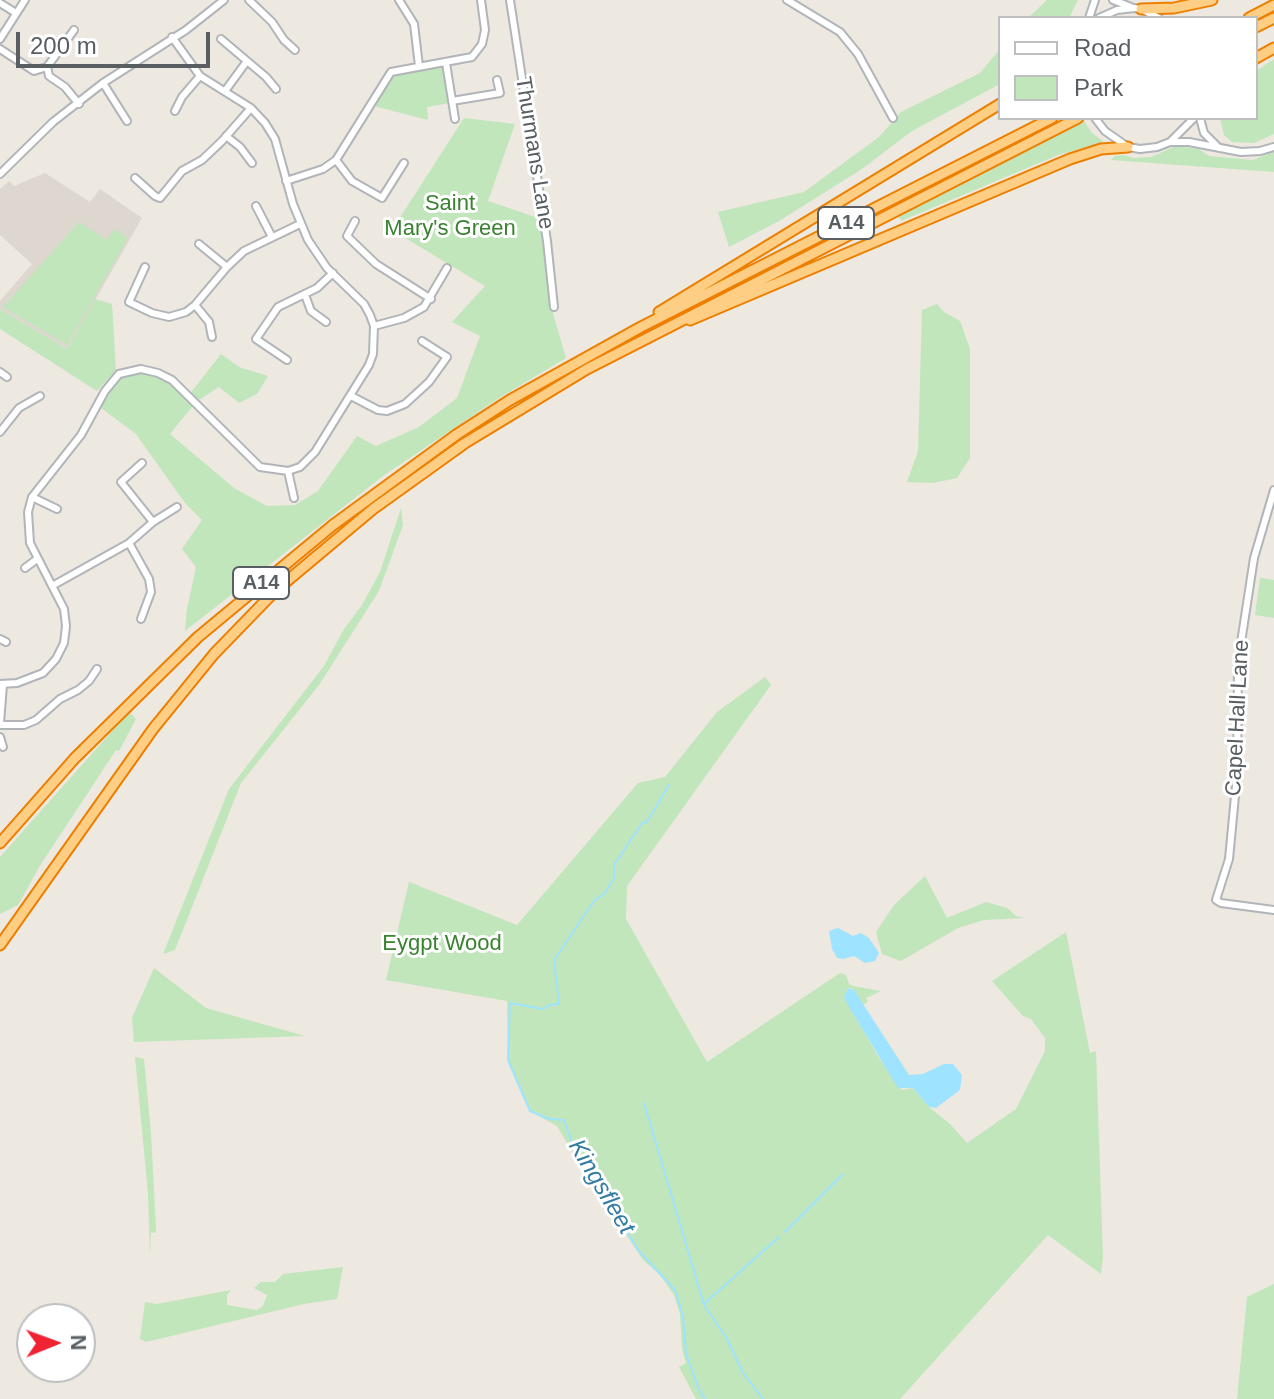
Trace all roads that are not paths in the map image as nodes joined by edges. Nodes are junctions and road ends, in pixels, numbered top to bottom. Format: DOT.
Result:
graph roads {
  1 [pos="25,0"];
  2 [pos="224,0"];
  3 [pos="249,0"];
  4 [pos="399,0"];
  5 [pos="481,0"];
  6 [pos="510,0"];
  7 [pos="787,0"];
  8 [pos="1113,0"];
  9 [pos="1212,0"];
  10 [pos="0,3"];
  11 [pos="1274,5"];
  12 [pos="1138,8"];
  13 [pos="16,13"];
  14 [pos="1104,16"];
  15 [pos="1155,16"];
  16 [pos="1253,16"];
  17 [pos="74,30"];
  18 [pos="172,37"];
  19 [pos="0,39"];
  20 [pos="221,39"];
  21 [pos="0,49"];
  22 [pos="295,50"];
  23 [pos="247,61"];
  24 [pos="446,63"];
  25 [pos="419,66"];
  26 [pos="47,67"];
  27 [pos="200,76"];
  28 [pos="497,80"];
  29 [pos="103,83"];
  30 [pos="276,89"];
  31 [pos="225,91"];
  32 [pos="452,101"];
  33 [pos="79,104"];
  34 [pos="998,105"];
  35 [pos="251,108"];
  36 [pos="175,111"];
  37 [pos="893,118"];
  38 [pos="455,119"];
  39 [pos="1048,120"];
  40 [pos="1074,120"];
  41 [pos="1097,120"];
  42 [pos="1192,120"];
  43 [pos="1201,120"];
  44 [pos="127,121"];
  45 [pos="226,136"];
  46 [pos="1170,142"];
  47 [pos="1128,147"];
  48 [pos="1274,147"];
  49 [pos="1222,150"];
  50 [pos="336,160"];
  51 [pos="252,163"];
  52 [pos="404,163"];
  53 [pos="0,174"];
  54 [pos="135,178"];
  55 [pos="286,181"];
  56 [pos="256,206"];
  57 [pos="355,221"];
  58 [pos="300,224"];
  59 [pos="272,237"];
  60 [pos="199,244"];
  61 [pos="145,267"];
  62 [pos="227,267"];
  63 [pos="447,268"];
  64 [pos="333,273"];
  65 [pos="305,295"];
  66 [pos="431,299"];
  67 [pos="195,305"];
  68 [pos="554,307"];
  69 [pos="326,322"];
  70 [pos="677,324"];
  71 [pos="374,326"];
  72 [pos="641,327"];
  73 [pos="212,337"];
  74 [pos="422,341"];
  75 [pos="287,360"];
  76 [pos="0,372"];
  77 [pos="7,377"];
  78 [pos="40,396"];
  79 [pos="351,396"];
  80 [pos="0,432"];
  81 [pos="142,463"];
  82 [pos="288,471"];
  83 [pos="1274,490"];
  84 [pos="32,497"];
  85 [pos="294,498"];
  86 [pos="177,507"];
  87 [pos="57,509"];
  88 [pos="153,522"];
  89 [pos="129,543"];
  90 [pos="37,559"];
  91 [pos="25,568"];
  92 [pos="52,586"];
  93 [pos="141,619"];
  94 [pos="97,669"];
  95 [pos="1,684"];
  96 [pos="0,724"];
  97 [pos="0,737"];
  98 [pos="3,747"];
  99 [pos="0,843"];
  100 [pos="1274,910"];
  101 [pos="0,945"];
  1 -- 13 [label="street"];
  2 -- 18 [label="street"];
  3 -- 22 [label="street"];
  4 -- 25 [label="street"];
  5 -- 24 [label="street"];
  6 -- 68 [label="street, Thurmans Lane"];
  7 -- 37 [label="street"];
  8 -- 12 [label="street"];
  9 -- 12 [label="highway"];
  10 -- 13 [label="street"];
  11 -- 16 [label="highway"];
  12 -- 14 [label="street"];
  12 -- 15 [label="street"];
  13 -- 19 [label="street"];
  17 -- 26 [label="street"];
  18 -- 27 [label="street"];
  18 -- 29 [label="street"];
  20 -- 23 [label="street"];
  21 -- 26 [label="street"];
  23 -- 30 [label="street"];
  23 -- 31 [label="street"];
  24 -- 25 [label="street"];
  24 -- 32 [label="street"];
  25 -- 50 [label="street"];
  26 -- 33 [label="street"];
  27 -- 31 [label="street"];
  27 -- 36 [label="street"];
  28 -- 32 [label="street"];
  29 -- 33 [label="street"];
  29 -- 44 [label="street"];
  31 -- 35 [label="street"];
  32 -- 38 [label="street"];
  33 -- 53 [label="street"];
  34 -- 72 [label="highway, A14"];
  35 -- 45 [label="street"];
  35 -- 55 [label="street"];
  39 -- 72 [label="highway, A14"];
  40 -- 70 [label="highway, A14"];
  41 -- 47 [label="street"];
  42 -- 46 [label="street"];
  43 -- 49 [label="street"];
  45 -- 51 [label="street"];
  45 -- 54 [label="street"];
  46 -- 47 [label="street"];
  46 -- 49 [label="street"];
  47 -- 70 [label="highway, A14"];
  48 -- 49 [label="street"];
  50 -- 52 [label="street"];
  50 -- 55 [label="street"];
  55 -- 58 [label="street"];
  56 -- 59 [label="street"];
  57 -- 66 [label="street"];
  58 -- 59 [label="street"];
  58 -- 64 [label="street"];
  59 -- 62 [label="street"];
  60 -- 62 [label="street"];
  61 -- 67 [label="street"];
  62 -- 67 [label="street"];
  63 -- 66 [label="street"];
  64 -- 65 [label="street"];
  64 -- 71 [label="street"];
  65 -- 69 [label="street"];
  65 -- 75 [label="street"];
  66 -- 71 [label="street"];
  67 -- 73 [label="street"];
  70 -- 101 [label="highway, A14"];
  71 -- 79 [label="street"];
  72 -- 99 [label="highway, A14"];
  74 -- 79 [label="street"];
  76 -- 77 [label="street"];
  78 -- 80 [label="street"];
  79 -- 82 [label="street"];
  81 -- 88 [label="street"];
  82 -- 84 [label="street"];
  82 -- 85 [label="street"];
  83 -- 100 [label="street, Capel Hall Lane"];
  84 -- 87 [label="street"];
  84 -- 90 [label="street"];
  86 -- 88 [label="street"];
  88 -- 89 [label="street"];
  89 -- 92 [label="street"];
  89 -- 93 [label="street"];
  90 -- 91 [label="street"];
  90 -- 92 [label="street"];
  92 -- 95 [label="street"];
  94 -- 96 [label="street"];
  95 -- 96 [label="street"];
  97 -- 98 [label="street"];
}
